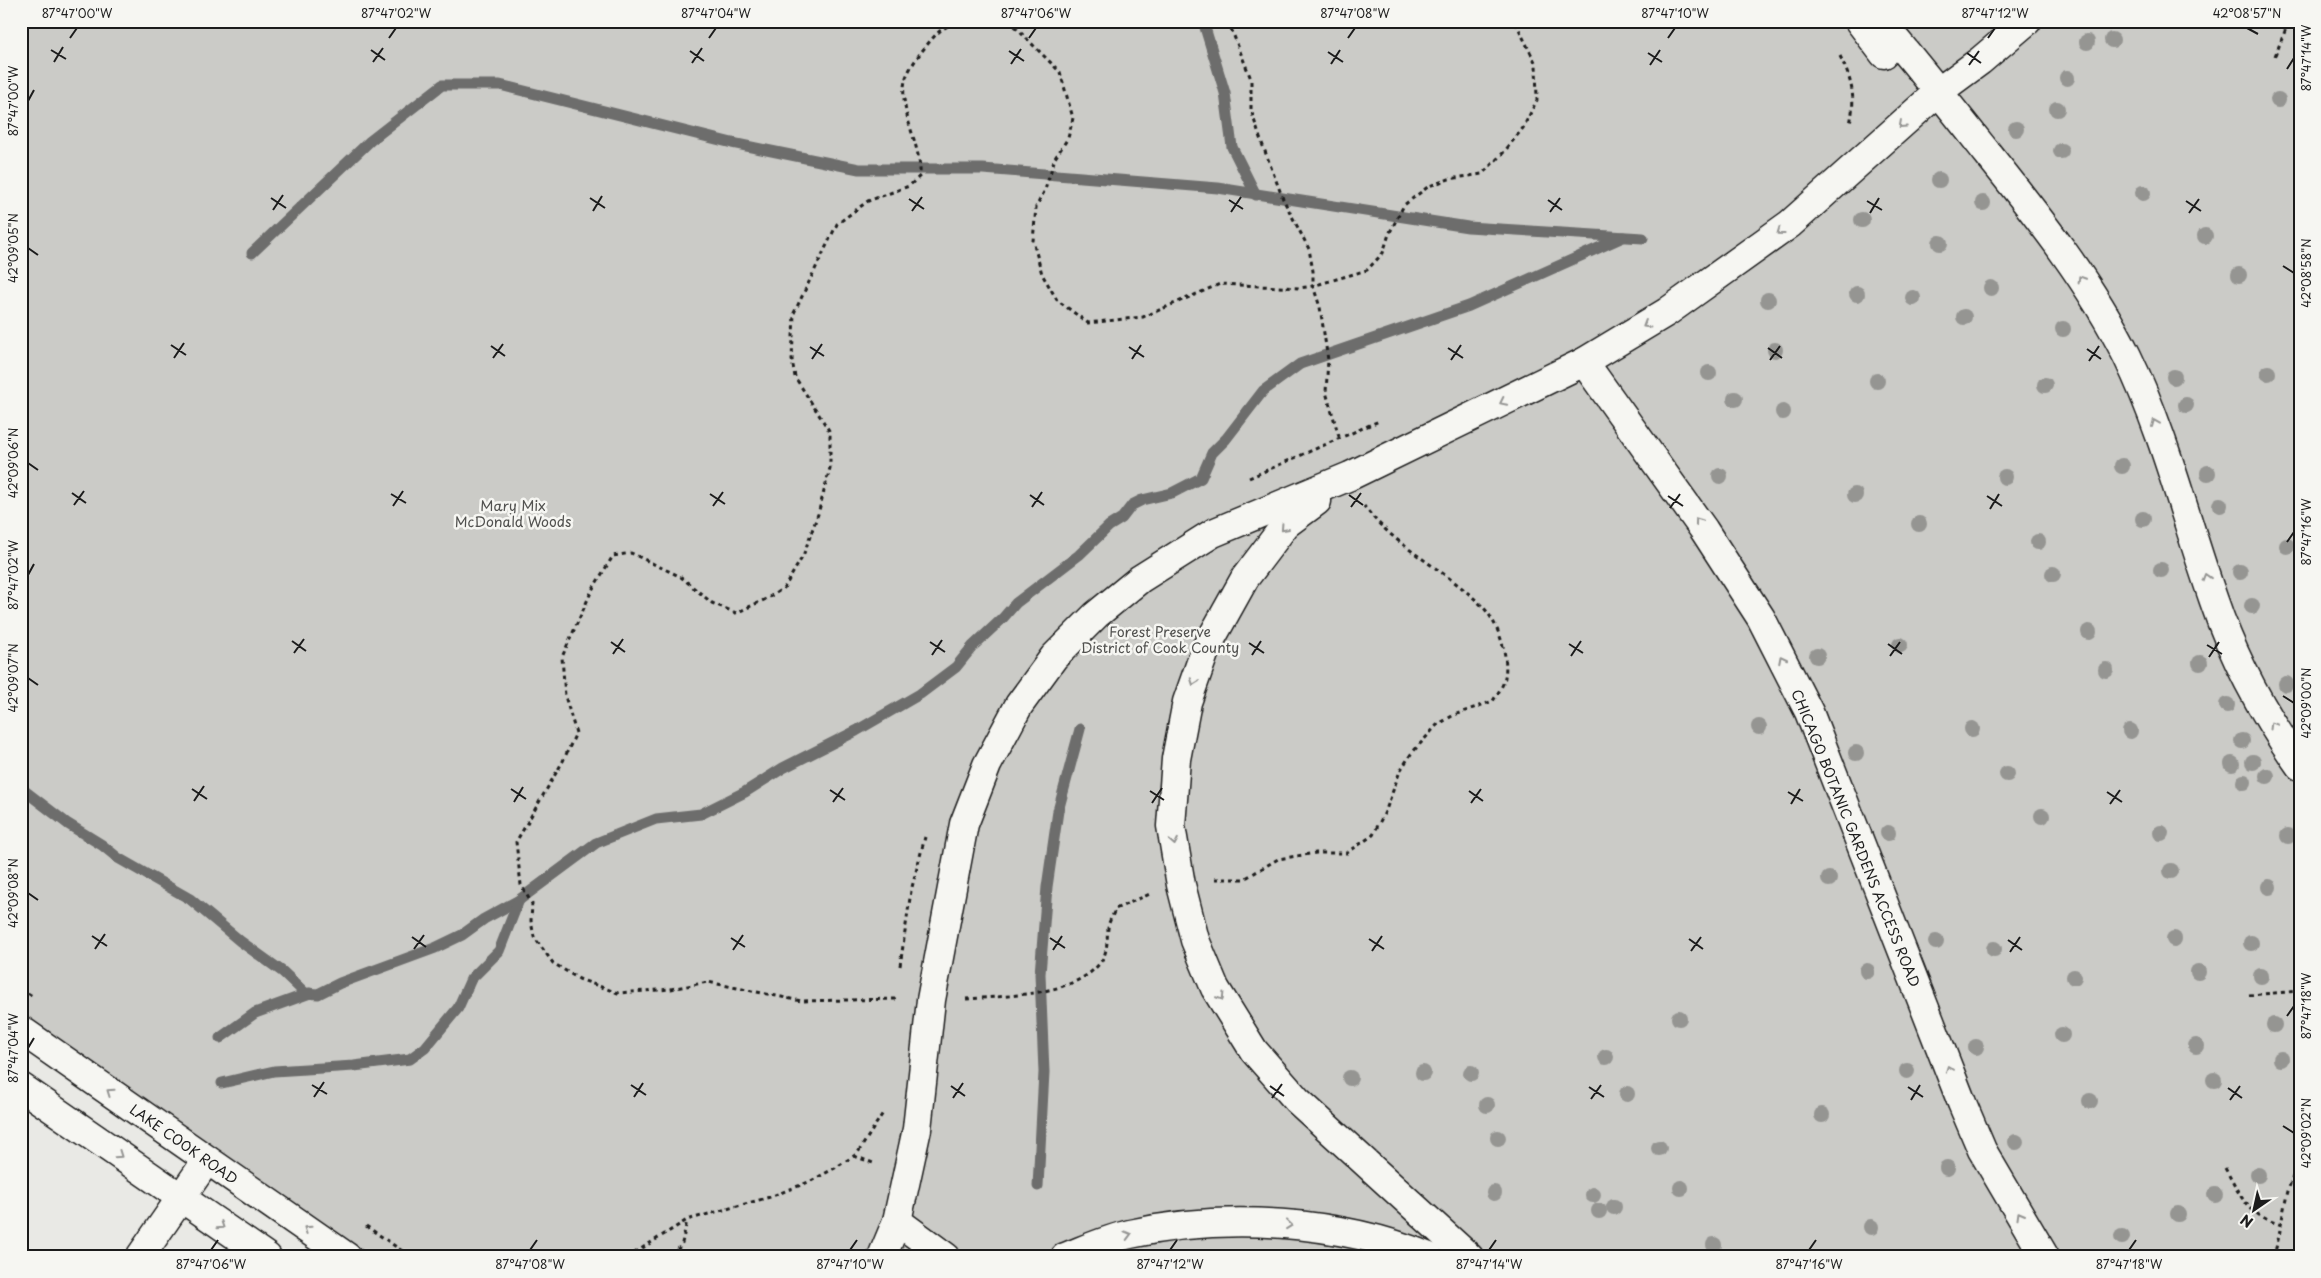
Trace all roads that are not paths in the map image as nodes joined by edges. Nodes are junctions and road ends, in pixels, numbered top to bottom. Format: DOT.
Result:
graph roads {
  1 [pos="1858,21"];
  2 [pos="1880,21"];
  3 [pos="2027,21"];
  4 [pos="1938,92"];
  5 [pos="1584,362"];
  6 [pos="1350,476"];
  7 [pos="2300,766"];
  8 [pos="21,1030"];
  9 [pos="21,1087"];
  10 [pos="207,1160"];
  11 [pos="180,1198"];
  12 [pos="897,1221"];
  13 [pos="140,1257"];
  14 [pos="267,1257"];
  15 [pos="348,1257"];
  16 [pos="882,1257"];
  17 [pos="946,1257"];
  18 [pos="1065,1257"];
  19 [pos="1429,1257"];
  20 [pos="1469,1257"];
  21 [pos="2045,1257"];
  1 -- 4 [label="main road"];
  2 -- 4 [label="main road"];
  3 -- 4 [label="main road"];
  4 -- 5 [label="main road, one-way"];
  7 -- 4 [label="main road, one-way"];
  5 -- 6 [label="main road, one-way"];
  21 -- 5 [label="main road, CHICAGO BOTANIC GARDENS ACCESS ROAD, one-way"];
  6 -- 12 [label="main road"];
  6 -- 20 [label="main road, one-way"];
  10 -- 8 [label="main road, LAKE COOK ROAD, one-way"];
  9 -- 11 [label="main road, one-way"];
  10 -- 11 [label="main road"];
  15 -- 10 [label="main road, LAKE COOK ROAD, one-way"];
  11 -- 13 [label="main road"];
  11 -- 14 [label="main road, one-way"];
  12 -- 16 [label="main road"];
  12 -- 17 [label="main road"];
  18 -- 19 [label="main road, one-way"];
}
